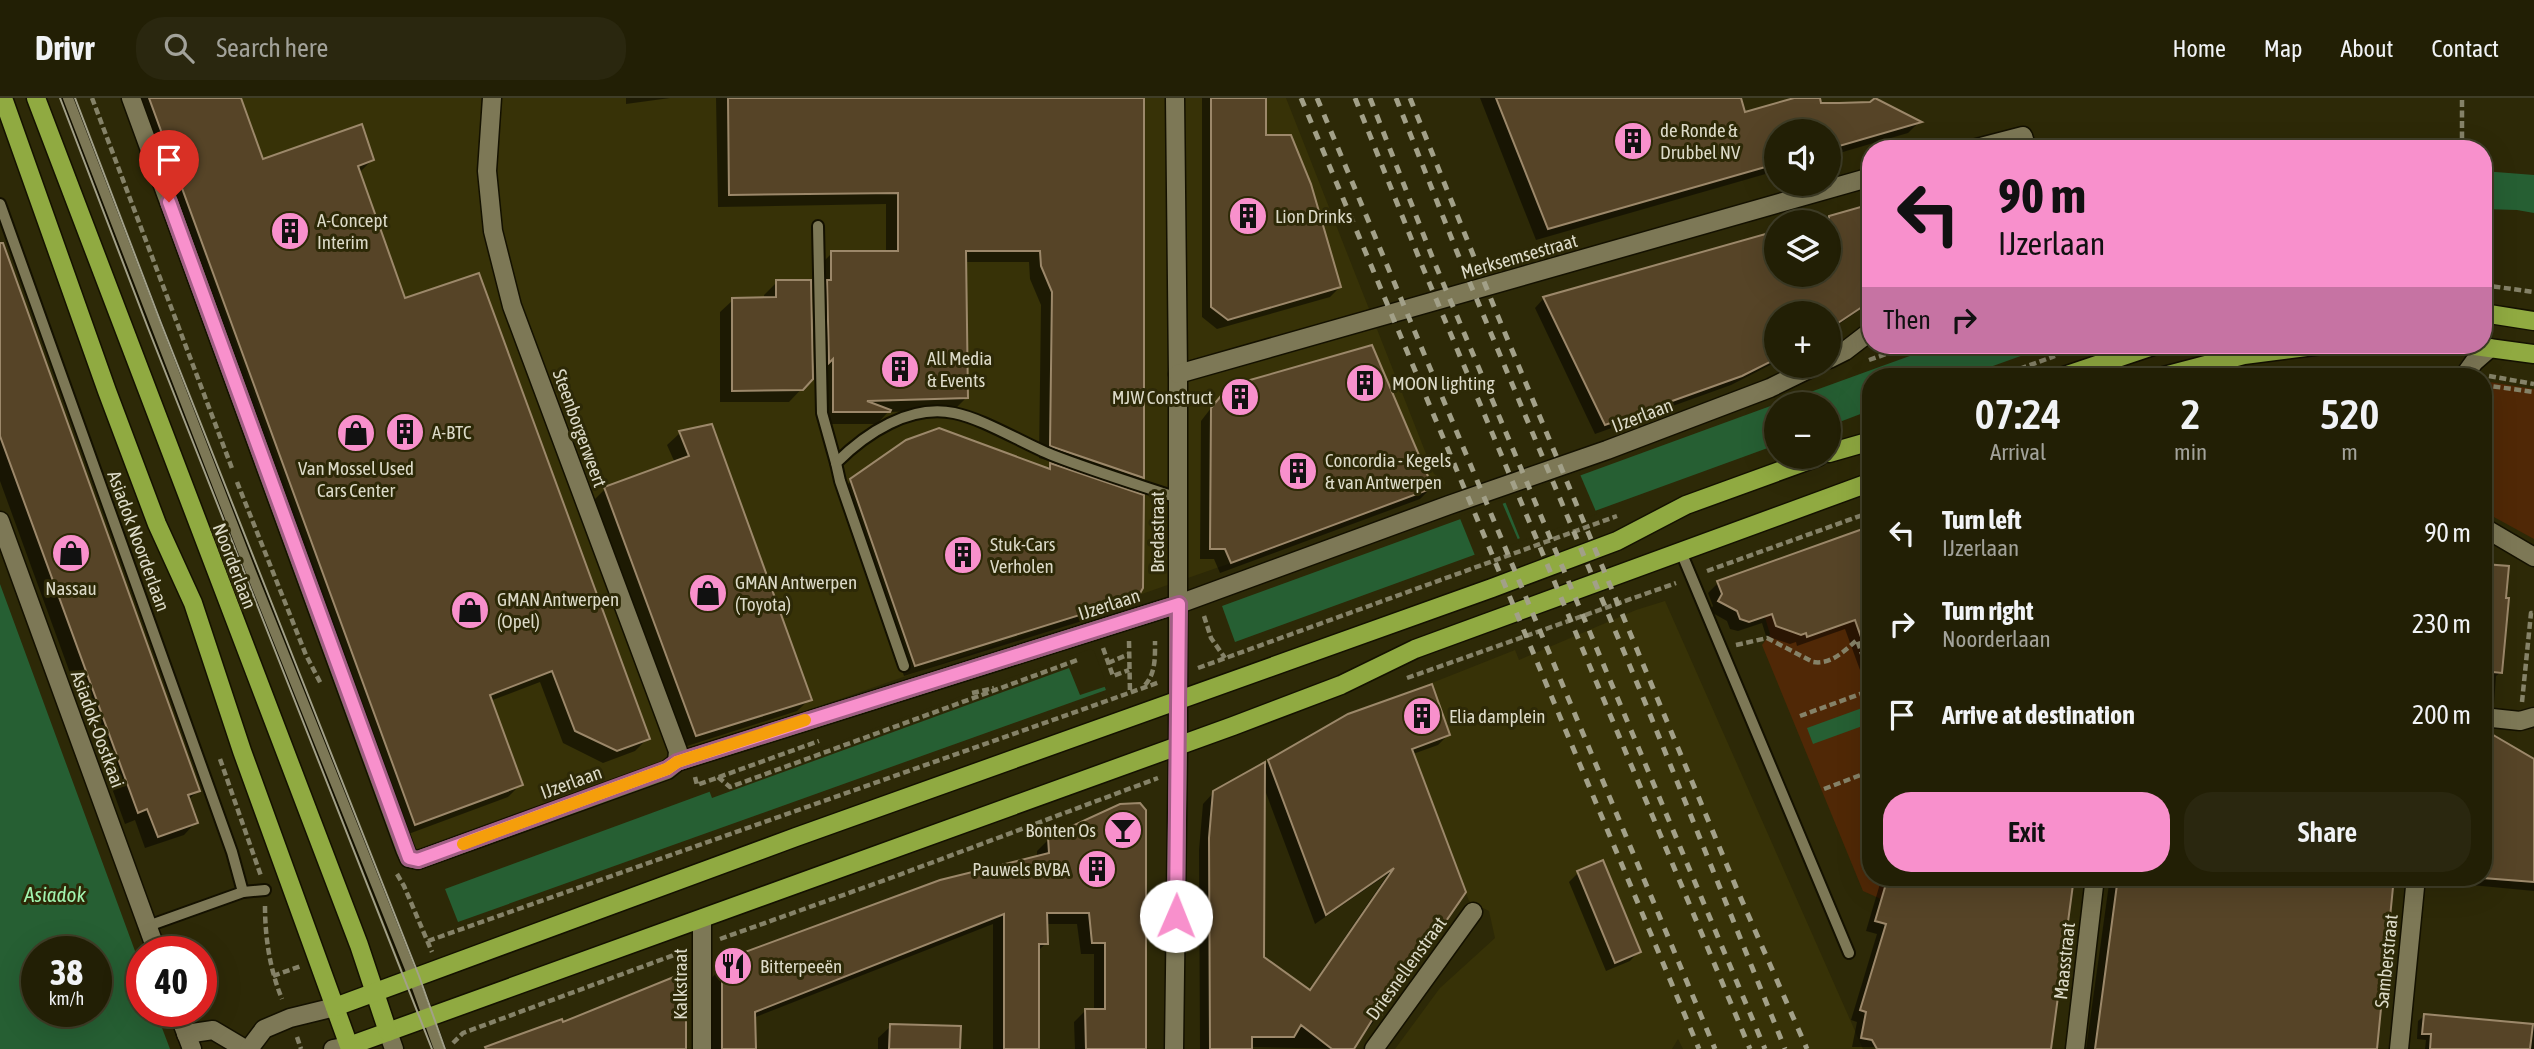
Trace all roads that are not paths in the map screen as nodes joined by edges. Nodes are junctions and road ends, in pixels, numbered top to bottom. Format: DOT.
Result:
graph roads {
  1 [pos="3,98"];
  2 [pos="36,98"];
  3 [pos="68,98"];
  4 [pos="131,98"];
  5 [pos="492,98"];
  6 [pos="1175,98"];
  7 [pos="1862,180"];
  8 [pos="0,204"];
  9 [pos="818,226"];
  10 [pos="2492,314"];
  11 [pos="2534,320"];
  12 [pos="1862,338"];
  13 [pos="2492,348"];
  14 [pos="1841,353"];
  15 [pos="2129,354"];
  16 [pos="2252,354"];
  17 [pos="2483,354"];
  18 [pos="2534,354"];
  19 [pos="2088,368"];
  20 [pos="2192,368"];
  21 [pos="2470,368"];
  22 [pos="1178,374"];
  23 [pos="1790,378"];
  24 [pos="1862,444"];
  25 [pos="1841,450"];
  26 [pos="836,463"];
  27 [pos="1785,469"];
  28 [pos="1862,485"];
  29 [pos="1178,498"];
  30 [pos="0,521"];
  31 [pos="2492,532"];
  32 [pos="1681,552"];
  33 [pos="2534,557"];
  34 [pos="1179,604"];
  35 [pos="904,666"];
  36 [pos="1178,699"];
  37 [pos="2492,717"];
  38 [pos="2527,719"];
  39 [pos="1178,746"];
  40 [pos="677,762"];
  41 [pos="2094,886"];
  42 [pos="2415,886"];
  43 [pos="265,890"];
  44 [pos="243,892"];
  45 [pos="1473,912"];
  46 [pos="702,919"];
  47 [pos="148,926"];
  48 [pos="151,936"];
  49 [pos="1849,953"];
  50 [pos="414,979"];
  51 [pos="375,993"];
  52 [pos="335,1007"];
  53 [pos="427,1017"];
  54 [pos="388,1032"];
  55 [pos="189,1041"];
  56 [pos="344,1048"];
  57 [pos="246,1049"];
  58 [pos="394,1049"];
  59 [pos="439,1049"];
  60 [pos="702,1049"];
  61 [pos="1174,1049"];
  62 [pos="1374,1049"];
  63 [pos="2075,1049"];
  64 [pos="2399,1049"];
  1 -- 52 [label="main road"];
  2 -- 51 [label="main road, Noorderlaan"];
  3 -- 50 [label="lane"];
  4 -- 40 [label="street, IJzerlaan"];
  5 -- 40 [label="street, Steenborgerweert"];
  6 -- 22 [label="street, Bredastraat"];
  7 -- 22 [label="street, Merksemsestraat"];
  8 -- 44 [label="lane, Asiadok Noorderlaan"];
  9 -- 26 [label="lane"];
  10 -- 11 [label="main road"];
  12 -- 14 [label="street"];
  13 -- 18 [label="main road"];
  15 -- 19 [label="main road"];
  16 -- 20 [label="main road"];
  17 -- 21 [label="street"];
  22 -- 29 [label="street, Bredastraat"];
  23 -- 34 [label="street, IJzerlaan"];
  24 -- 25 [label="main road"];
  26 -- 29 [label="lane"];
  26 -- 35 [label="lane"];
  27 -- 36 [label="main road"];
  28 -- 32 [label="main road"];
  29 -- 34 [label="street, Bredastraat"];
  30 -- 47 [label="street, Asiadok-Oostkaai"];
  31 -- 33 [label="street"];
  32 -- 39 [label="main road"];
  32 -- 49 [label="lane"];
  34 -- 36 [label="street, Bredastraat"];
  34 -- 40 [label="street, IJzerlaan"];
  36 -- 39 [label="main road, Bredastraat"];
  36 -- 50 [label="main road"];
  37 -- 38 [label="street"];
  39 -- 46 [label="main road"];
  39 -- 61 [label="street, Bredastraat"];
  41 -- 63 [label="street, Maasstraat"];
  42 -- 64 [label="street, Samberstraat"];
  43 -- 44 [label="lane"];
  44 -- 47 [label="lane"];
  45 -- 62 [label="street, Driesnellenstraat"];
  46 -- 53 [label="main road"];
  46 -- 60 [label="street, Kalkstraat"];
  47 -- 48 [label="street, Asiadok-Oostkaai"];
  50 -- 51 [label="main road"];
  50 -- 53 [label="lane"];
  51 -- 52 [label="main road"];
  51 -- 54 [label="main road, Noorderlaan"];
  52 -- 56 [label="main road"];
  52 -- 57 [label="street"];
  53 -- 54 [label="main road"];
  53 -- 59 [label="lane"];
  54 -- 56 [label="main road"];
  54 -- 58 [label="street, Noorderlaan"];
  55 -- 57 [label="street"];
}
